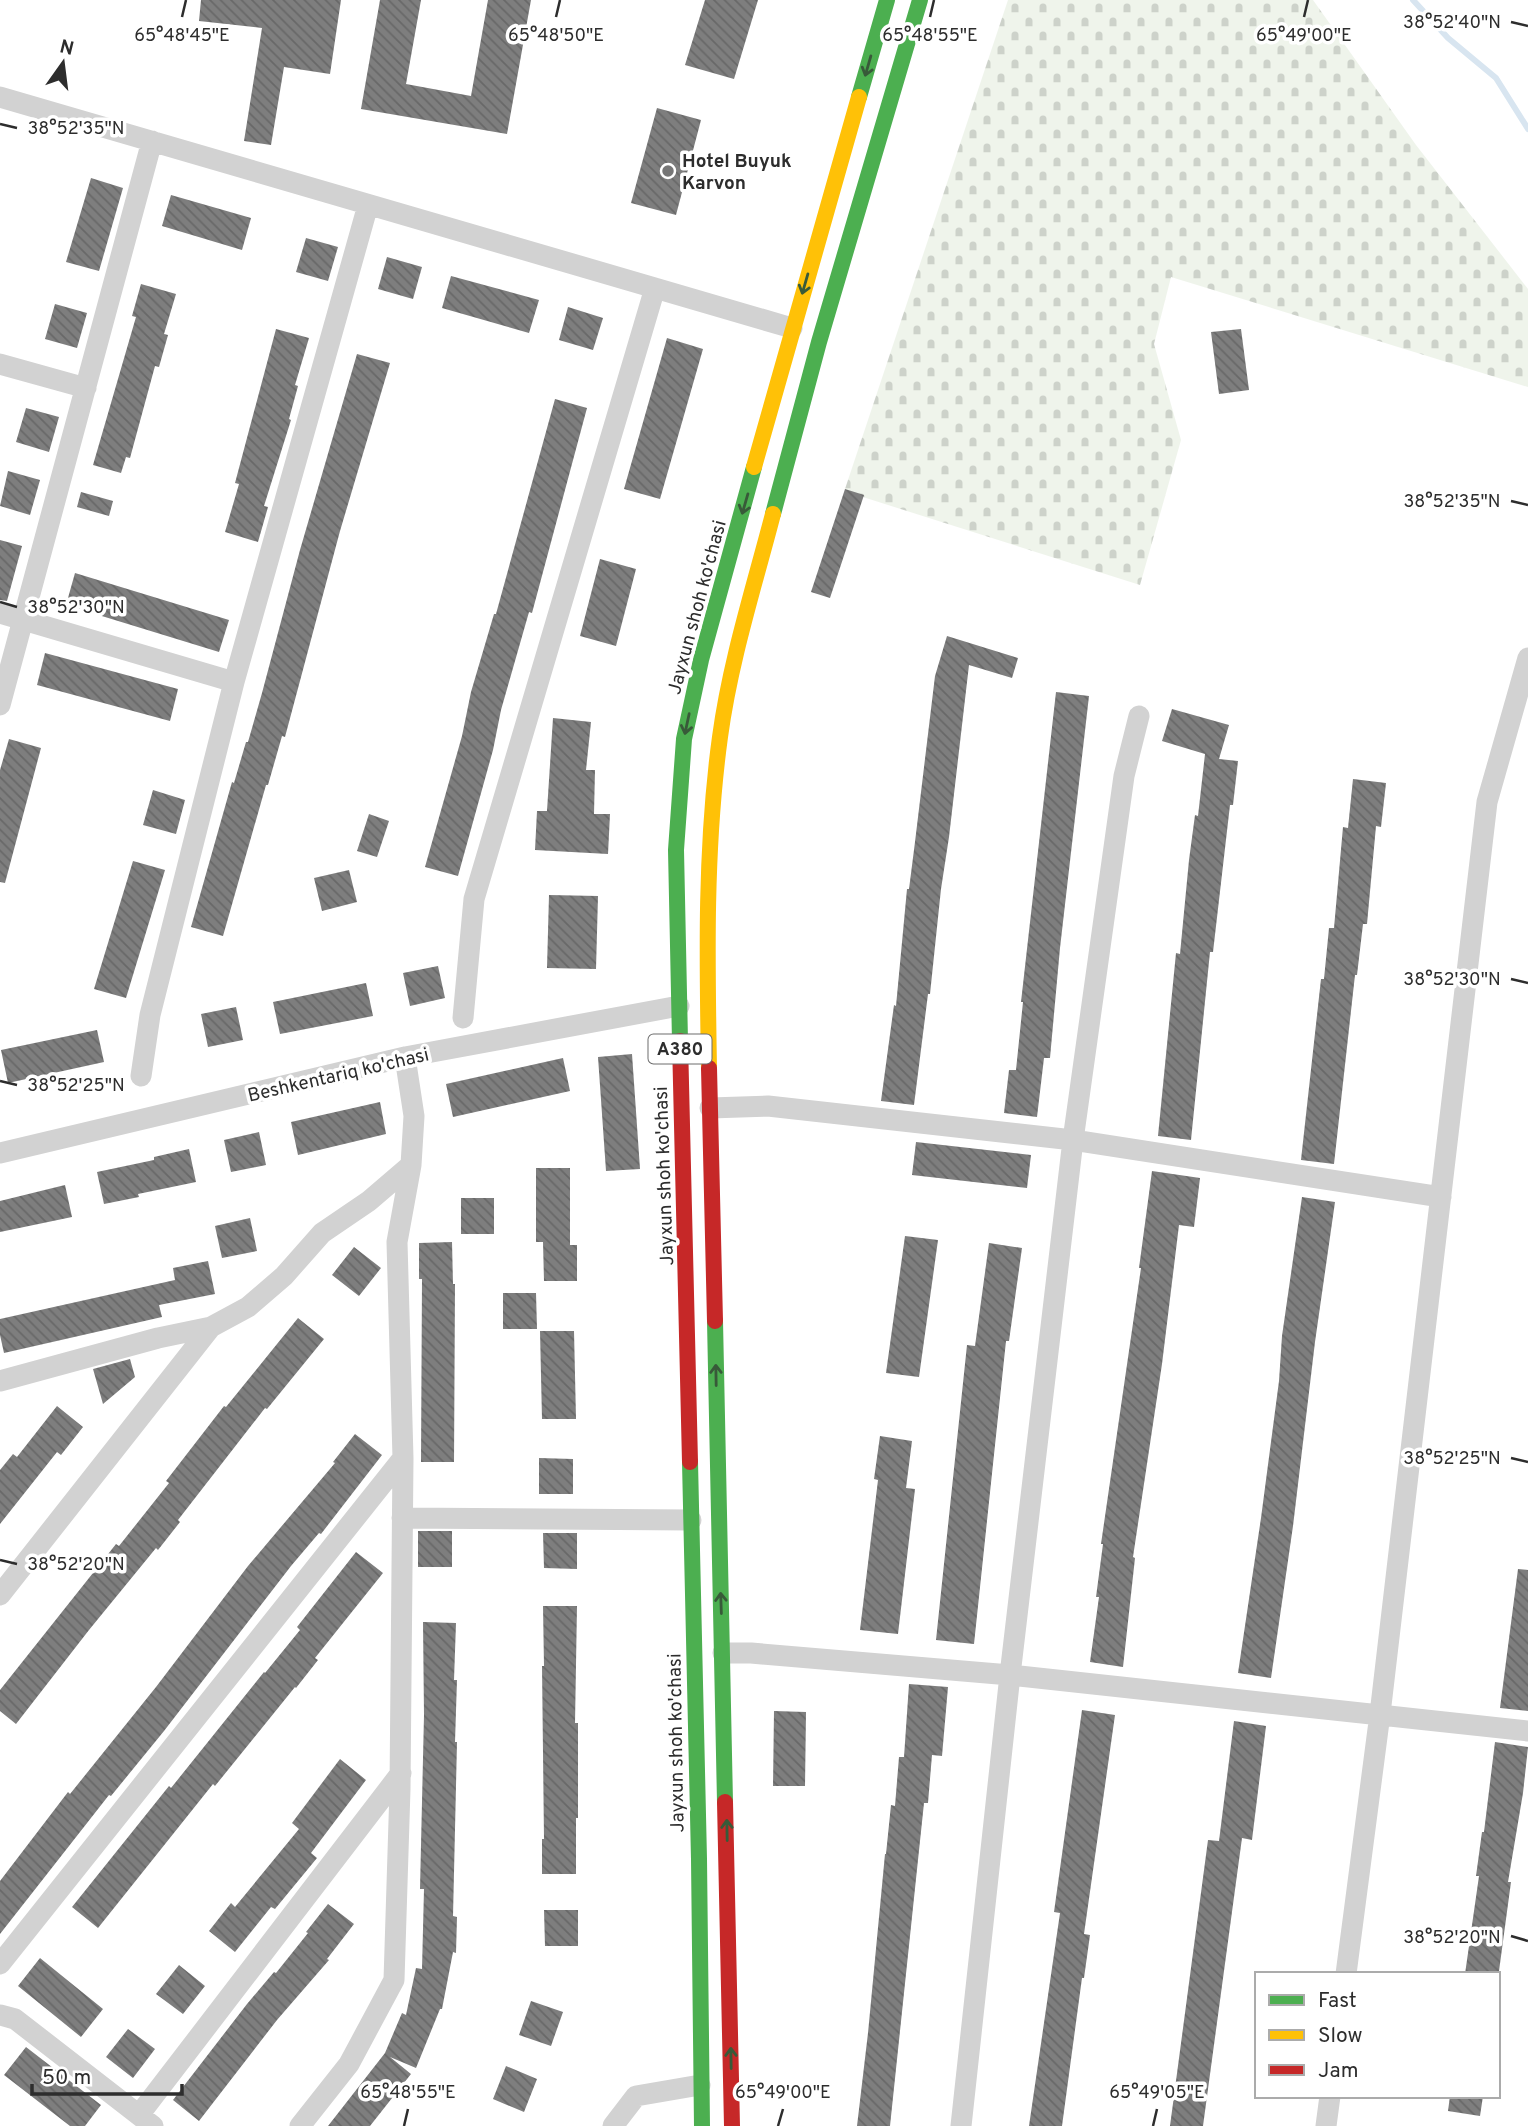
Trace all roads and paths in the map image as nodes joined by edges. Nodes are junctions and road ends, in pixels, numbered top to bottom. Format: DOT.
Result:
graph roads {
  1 [pos="887,0"];
  2 [pos="920,0"];
  3 [pos="0,97"];
  4 [pos="152,141"];
  5 [pos="368,205"];
  6 [pos="655,288"];
  7 [pos="792,328"];
  8 [pos="0,364"];
  9 [pos="86,388"];
  10 [pos="0,613"];
  11 [pos="25,620"];
  12 [pos="1528,659"];
  13 [pos="234,682"];
  14 [pos="0,705"];
  15 [pos="1139,716"];
  16 [pos="679,1006"];
  17 [pos="463,1018"];
  18 [pos="405,1057"];
  19 [pos="141,1076"];
  20 [pos="710,1108"];
  21 [pos="1073,1140"];
  22 [pos="0,1153"];
  23 [pos="411,1164"];
  24 [pos="1441,1197"];
  25 [pos="211,1326"];
  26 [pos="0,1381"];
  27 [pos="403,1458"];
  28 [pos="402,1518"];
  29 [pos="691,1520"];
  30 [pos="0,1595"];
  31 [pos="723,1653"];
  32 [pos="1010,1675"];
  33 [pos="1380,1714"];
  34 [pos="1528,1731"];
  35 [pos="401,1773"];
  36 [pos="0,1965"];
  37 [pos="1346,1972"];
  38 [pos="0,2015"];
  39 [pos="700,2085"];
  40 [pos="1330,2098"];
  41 [pos="146,2121"];
  42 [pos="300,2126"];
  43 [pos="613,2126"];
  44 [pos="702,2126"];
  45 [pos="732,2126"];
  46 [pos="961,2126"];
  47 [pos="1326,2126"];
  1 -- 7 [label="highway, Jayxun shoh ko'chasi / A380, one-way"];
  2 -- 20 [label="highway, A380"];
  3 -- 4 [label="street"];
  4 -- 5 [label="street"];
  4 -- 9 [label="street"];
  5 -- 6 [label="street"];
  5 -- 13 [label="street"];
  6 -- 7 [label="street"];
  6 -- 17 [label="street"];
  7 -- 16 [label="highway, Jayxun shoh ko'chasi / A380, one-way"];
  8 -- 9 [label="street"];
  9 -- 11 [label="street"];
  10 -- 11 [label="street"];
  11 -- 13 [label="street"];
  11 -- 14 [label="street"];
  12 -- 24 [label="street"];
  13 -- 19 [label="street"];
  15 -- 21 [label="street"];
  16 -- 18 [label="street, Beshkentariq ko'chasi"];
  16 -- 29 [label="highway, Jayxun shoh ko'chasi / A380"];
  18 -- 22 [label="street, Beshkentariq ko'chasi"];
  18 -- 23 [label="street"];
  20 -- 21 [label="street"];
  31 -- 20 [label="highway, A380, one-way"];
  21 -- 24 [label="street"];
  21 -- 32 [label="street"];
  23 -- 25 [label="street"];
  23 -- 27 [label="street"];
  24 -- 33 [label="street"];
  25 -- 26 [label="street"];
  25 -- 30 [label="street"];
  27 -- 28 [label="street"];
  27 -- 36 [label="street"];
  28 -- 29 [label="street"];
  28 -- 35 [label="street"];
  29 -- 39 [label="highway, Jayxun shoh ko'chasi / A380"];
  31 -- 32 [label="street"];
  45 -- 31 [label="highway, A380, one-way"];
  32 -- 33 [label="street"];
  32 -- 46 [label="street"];
  33 -- 34 [label="street"];
  33 -- 37 [label="street"];
  35 -- 41 [label="street"];
  35 -- 42 [label="street"];
  38 -- 41 [label="street"];
  39 -- 43 [label="street"];
  39 -- 44 [label="highway, Jayxun shoh ko'chasi / A380"];
  40 -- 47 [label="street"];
}
